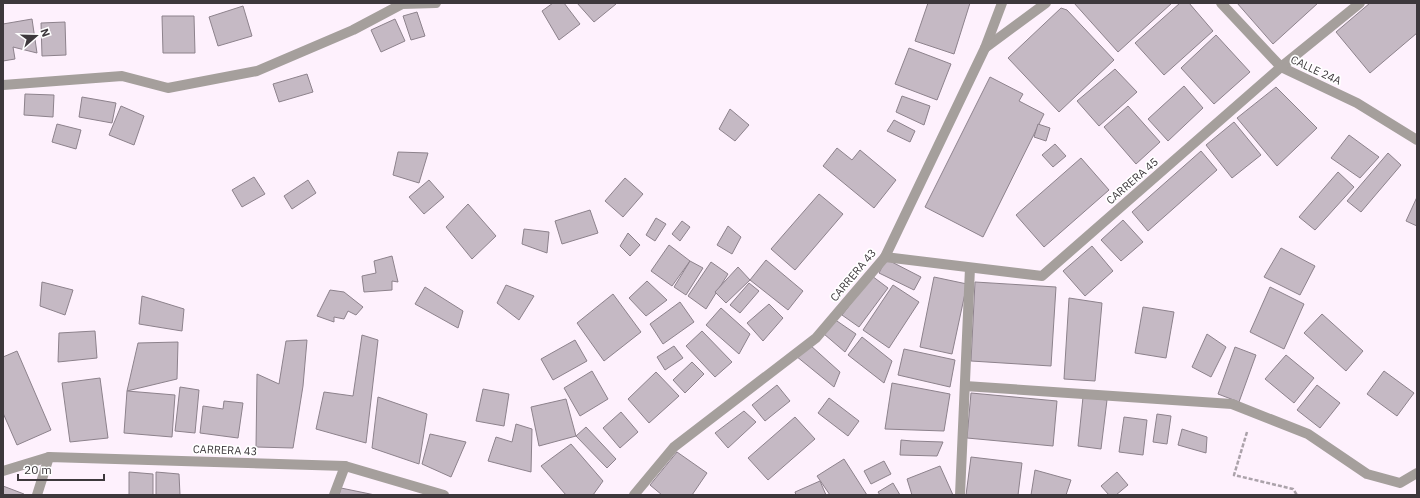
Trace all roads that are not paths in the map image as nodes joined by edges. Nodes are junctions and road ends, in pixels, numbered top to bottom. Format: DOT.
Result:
graph roads {
  1 [pos="436,3"];
  2 [pos="1002,3"];
  3 [pos="1046,3"];
  4 [pos="1221,3"];
  5 [pos="1360,3"];
  6 [pos="984,48"];
  7 [pos="1281,67"];
  8 [pos="3,85"];
  9 [pos="1417,140"];
  10 [pos="885,257"];
  11 [pos="970,268"];
  12 [pos="965,386"];
  13 [pos="49,457"];
  14 [pos="344,466"];
  15 [pos="3,471"];
  16 [pos="1417,473"];
  17 [pos="37,495"];
  18 [pos="334,495"];
  19 [pos="444,495"];
  20 [pos="634,495"];
  21 [pos="960,495"];
  1 -- 8 [label="street"];
  2 -- 6 [label="street, CARRERA 43"];
  3 -- 6 [label="street"];
  4 -- 7 [label="street, CALLE 24A"];
  5 -- 7 [label="street, CARRERA 45"];
  6 -- 10 [label="street, CARRERA 43"];
  7 -- 9 [label="street, CALLE 24A"];
  7 -- 11 [label="street, CARRERA 45"];
  10 -- 11 [label="street, CARRERA 45"];
  10 -- 20 [label="street, CARRERA 43"];
  11 -- 12 [label="street"];
  12 -- 16 [label="street"];
  12 -- 21 [label="street"];
  13 -- 14 [label="street, CARRERA 43"];
  13 -- 15 [label="street, CARRERA 43"];
  13 -- 17 [label="street"];
  14 -- 18 [label="street"];
  14 -- 19 [label="street, CARRERA 43"];
}
